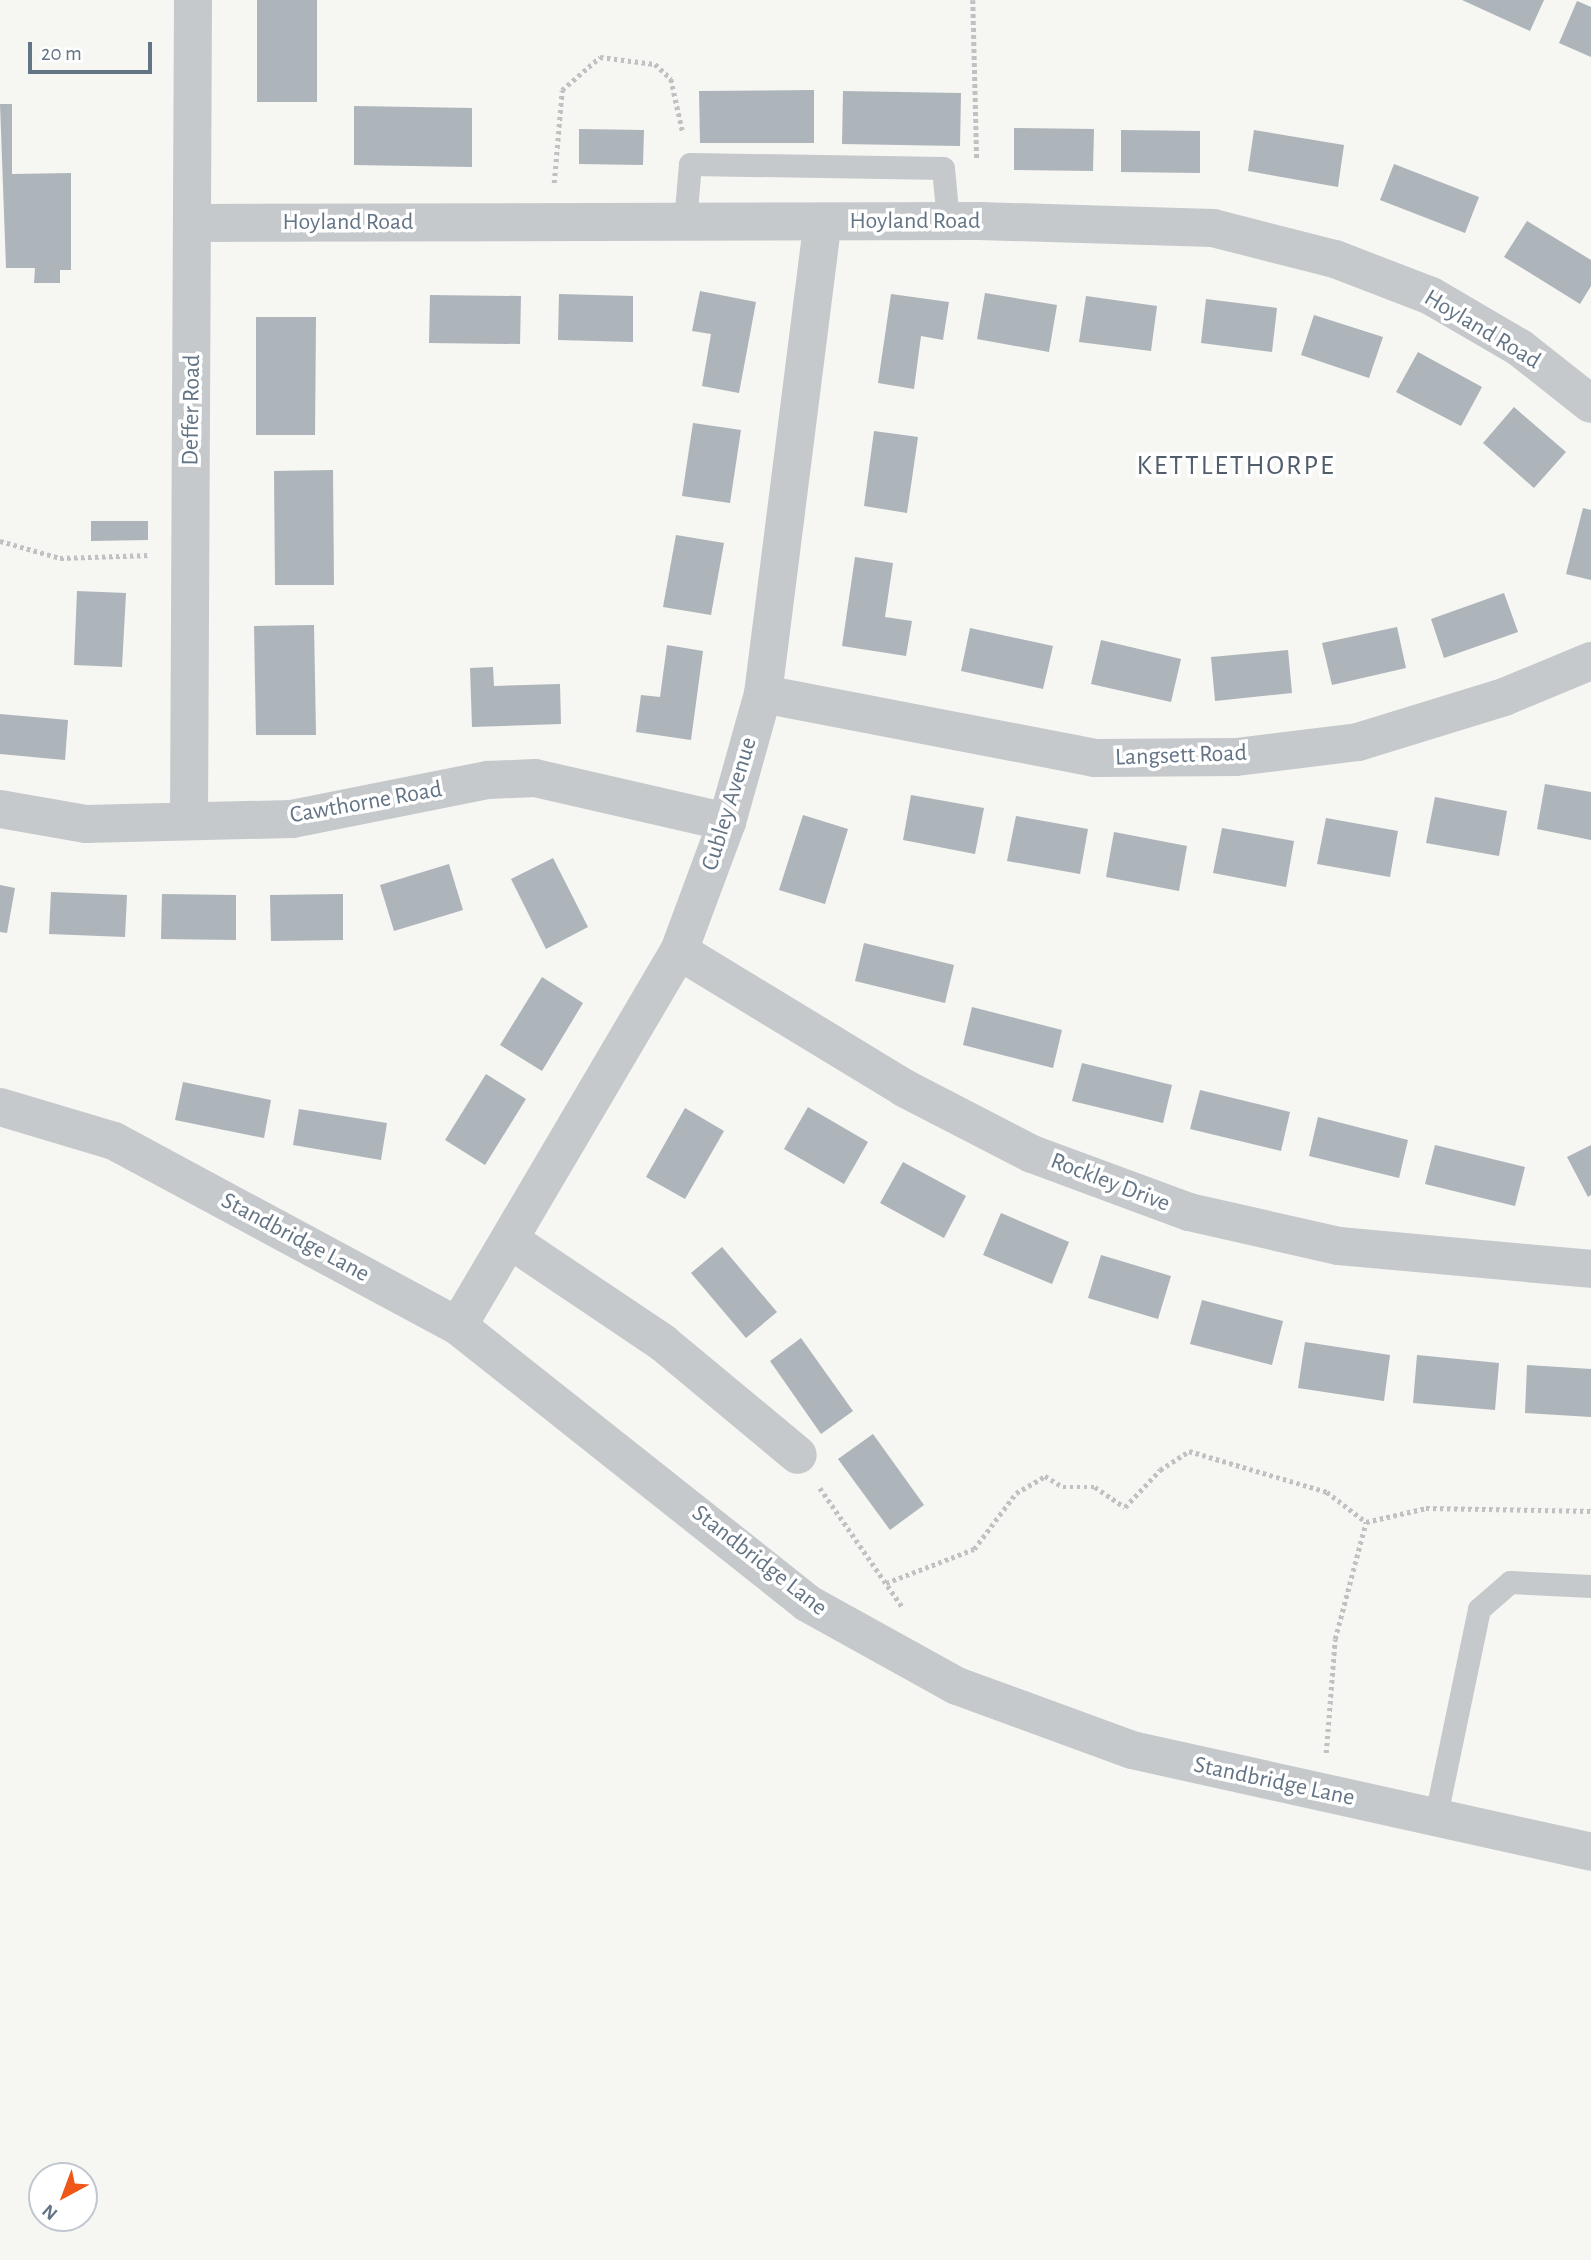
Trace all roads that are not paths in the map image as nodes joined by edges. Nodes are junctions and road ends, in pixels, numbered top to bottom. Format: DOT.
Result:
graph roads {
  1 [pos="192,0"];
  2 [pos="963,221"];
  3 [pos="685,222"];
  4 [pos="823,222"];
  5 [pos="195,223"];
  6 [pos="1591,404"];
  7 [pos="1591,661"];
  8 [pos="763,694"];
  9 [pos="0,809"];
  10 [pos="189,820"];
  11 [pos="727,822"];
  12 [pos="679,951"];
  13 [pos="0,1107"];
  14 [pos="510,1240"];
  15 [pos="1591,1269"];
  16 [pos="458,1326"];
  17 [pos="798,1455"];
  18 [pos="1591,1586"];
  19 [pos="1436,1815"];
  20 [pos="1591,1853"];
  1 -- 5 [label="street, Deffer Road"];
  2 -- 3 [label="lane"];
  2 -- 4 [label="street, Hoyland Road"];
  2 -- 6 [label="street, Hoyland Road"];
  3 -- 4 [label="street, Hoyland Road"];
  3 -- 5 [label="street, Hoyland Road"];
  4 -- 8 [label="street, Cubley Avenue"];
  5 -- 10 [label="street, Deffer Road"];
  7 -- 8 [label="street, Langsett Road"];
  8 -- 11 [label="street, Cubley Avenue"];
  9 -- 10 [label="street, Cawthorne Road"];
  10 -- 11 [label="street, Cawthorne Road"];
  11 -- 12 [label="street, Cubley Avenue"];
  12 -- 14 [label="street, Cubley Avenue"];
  12 -- 15 [label="street, Rockley Drive"];
  13 -- 16 [label="street, Standbridge Lane"];
  14 -- 16 [label="street, Cubley Avenue"];
  14 -- 17 [label="street"];
  16 -- 19 [label="street, Standbridge Lane"];
  18 -- 19 [label="lane"];
  19 -- 20 [label="street, Standbridge Lane"];
}
